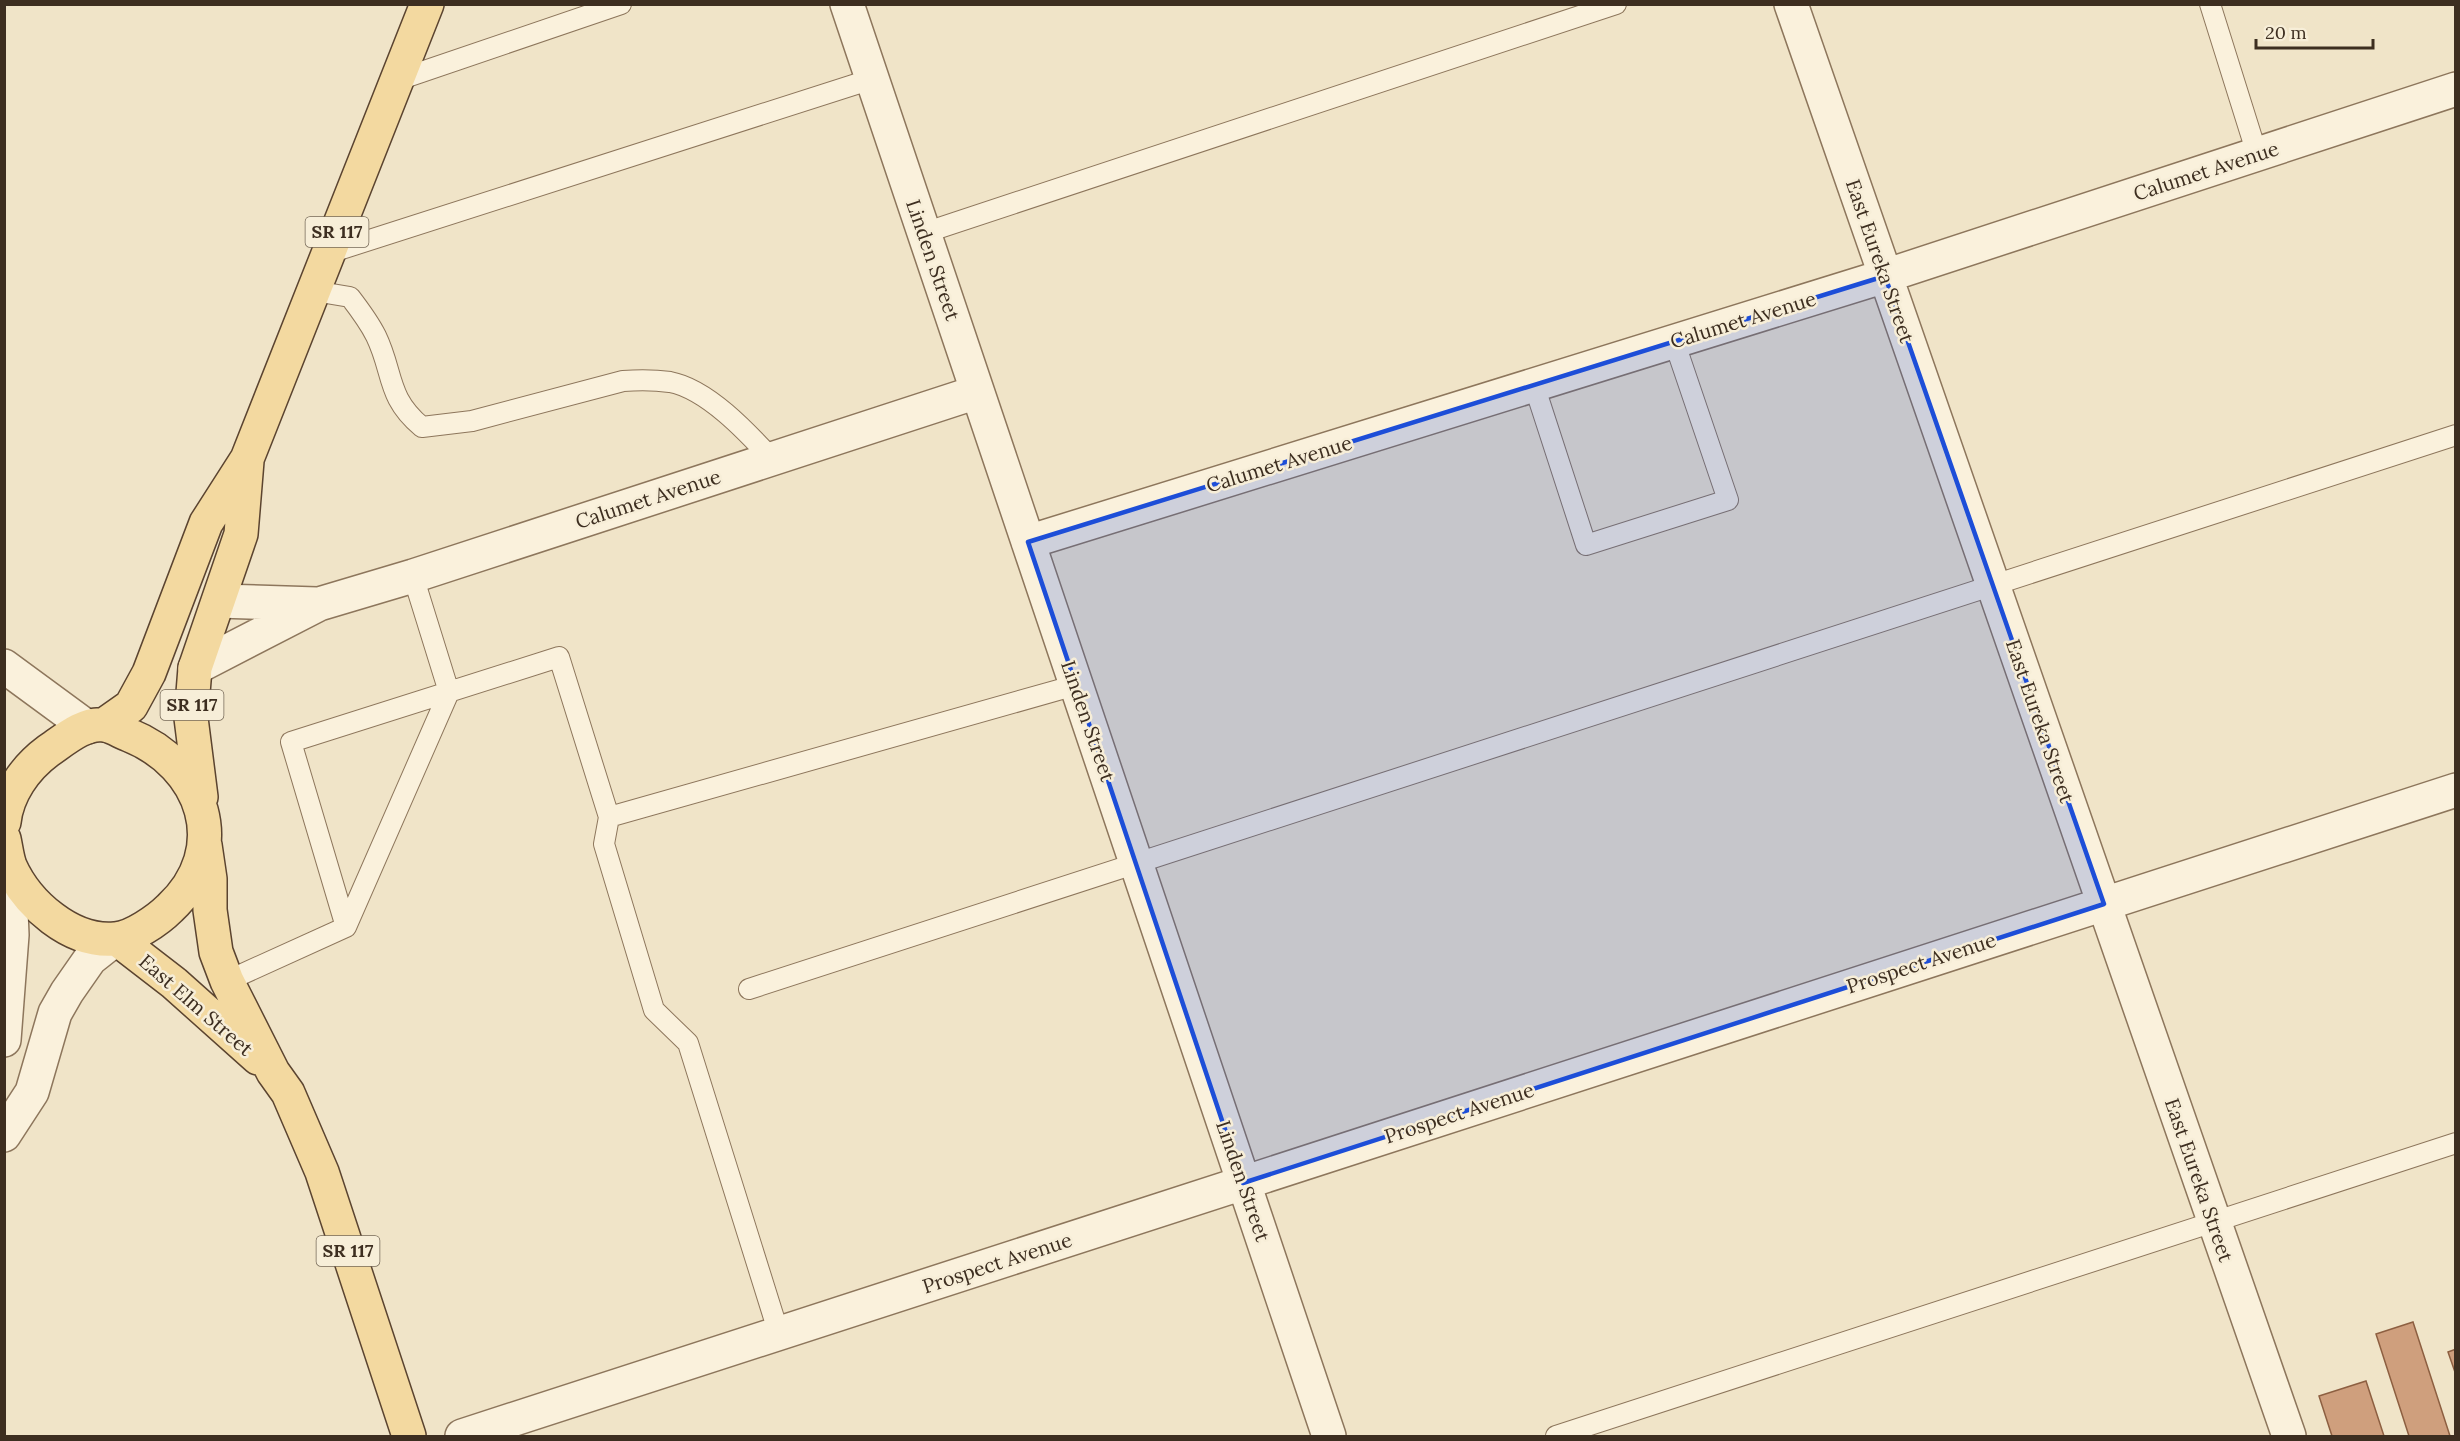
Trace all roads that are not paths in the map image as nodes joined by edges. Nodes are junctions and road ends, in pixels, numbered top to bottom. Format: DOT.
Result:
graph roads {
  1 [pos="428,4"];
  2 [pos="621,4"];
  3 [pos="848,4"];
  4 [pos="1616,4"];
  5 [pos="1791,4"];
  6 [pos="2210,4"];
  7 [pos="872,79"];
  8 [pos="398,80"];
  9 [pos="2456,89"];
  10 [pos="2257,154"];
  11 [pos="924,233"];
  12 [pos="329,253"];
  13 [pos="1885,276"];
  14 [pos="314,291"];
  15 [pos="1674,341"];
  16 [pos="1534,385"];
  17 [pos="977,392"];
  18 [pos="2456,435"];
  19 [pos="771,458"];
  20 [pos="248,459"];
  21 [pos="1028,542"];
  22 [pos="413,576"];
  23 [pos="1993,586"];
  24 [pos="219,601"];
  25 [pos="319,604"];
  26 [pos="4,666"];
  27 [pos="195,668"];
  28 [pos="1076,685"];
  29 [pos="449,692"];
  30 [pos="95,726"];
  31 [pos="2456,789"];
  32 [pos="5,808"];
  33 [pos="609,817"];
  34 [pos="204,829"];
  35 [pos="7,852"];
  36 [pos="1136,863"];
  37 [pos="2104,904"];
  38 [pos="346,927"];
  39 [pos="116,939"];
  40 [pos="227,981"];
  41 [pos="749,989"];
  42 [pos="4,1040"];
  43 [pos="273,1072"];
  44 [pos="4,1135"];
  45 [pos="2456,1143"];
  46 [pos="1244,1183"];
  47 [pos="2214,1222"];
  48 [pos="779,1334"];
  49 [pos="409,1437"];
  50 [pos="462,1437"];
  51 [pos="1329,1437"];
  52 [pos="1556,1437"];
  53 [pos="2289,1437"];
  1 -- 8 [label="main road, SR 117"];
  2 -- 8 [label="lane"];
  3 -- 7 [label="street, Linden Street"];
  4 -- 11 [label="lane"];
  5 -- 13 [label="street, East Eureka Street"];
  6 -- 10 [label="lane"];
  7 -- 11 [label="street, Linden Street"];
  7 -- 12 [label="lane"];
  8 -- 12 [label="main road, SR 117"];
  9 -- 10 [label="street, Calumet Avenue"];
  10 -- 13 [label="street, Calumet Avenue"];
  11 -- 17 [label="street, Linden Street"];
  12 -- 14 [label="main road, SR 117"];
  13 -- 15 [label="street, Calumet Avenue"];
  13 -- 23 [label="street, East Eureka Street"];
  14 -- 19 [label="lane"];
  14 -- 20 [label="main road, SR 117"];
  15 -- 16 [label="street, Calumet Avenue"];
  15 -- 16 [label="lane"];
  16 -- 21 [label="street, Calumet Avenue"];
  17 -- 19 [label="street, Calumet Avenue"];
  17 -- 21 [label="street, Linden Street"];
  18 -- 23 [label="lane"];
  19 -- 22 [label="street, Calumet Avenue"];
  20 -- 24 [label="main road, SR 117"];
  20 -- 30 [label="main road, SR 117"];
  21 -- 28 [label="street, Linden Street"];
  22 -- 25 [label="street, Calumet Avenue"];
  22 -- 29 [label="lane"];
  23 -- 36 [label="lane"];
  23 -- 37 [label="street, East Eureka Street"];
  24 -- 25 [label="street, Calumet Avenue"];
  24 -- 27 [label="main road, SR 117"];
  25 -- 27 [label="street, Calumet Avenue"];
  26 -- 30 [label="street"];
  27 -- 34 [label="main road, SR 117"];
  28 -- 33 [label="lane"];
  28 -- 36 [label="street, Linden Street"];
  29 -- 33 [label="lane"];
  29 -- 38 [label="lane"];
  29 -- 38 [label="lane"];
  30 -- 32 [label="main road, SR 117"];
  30 -- 34 [label="main road"];
  31 -- 37 [label="street, Prospect Avenue"];
  33 -- 48 [label="lane"];
  34 -- 39 [label="main road"];
  34 -- 40 [label="main road, East Elm Street / SR 117"];
  35 -- 39 [label="main road"];
  35 -- 42 [label="street"];
  36 -- 41 [label="lane"];
  36 -- 46 [label="street, Linden Street"];
  37 -- 46 [label="street, Prospect Avenue"];
  37 -- 47 [label="street, East Eureka Street"];
  38 -- 40 [label="lane"];
  39 -- 43 [label="main road, East Elm Street / SR 117"];
  39 -- 44 [label="street"];
  40 -- 43 [label="main road, East Elm Street / SR 117"];
  43 -- 49 [label="main road, East Elm Street / SR 117"];
  45 -- 47 [label="lane"];
  46 -- 48 [label="street, Prospect Avenue"];
  46 -- 51 [label="street, Linden Street"];
  47 -- 52 [label="lane"];
  47 -- 53 [label="street, East Eureka Street"];
  48 -- 50 [label="street, Prospect Avenue"];
}
